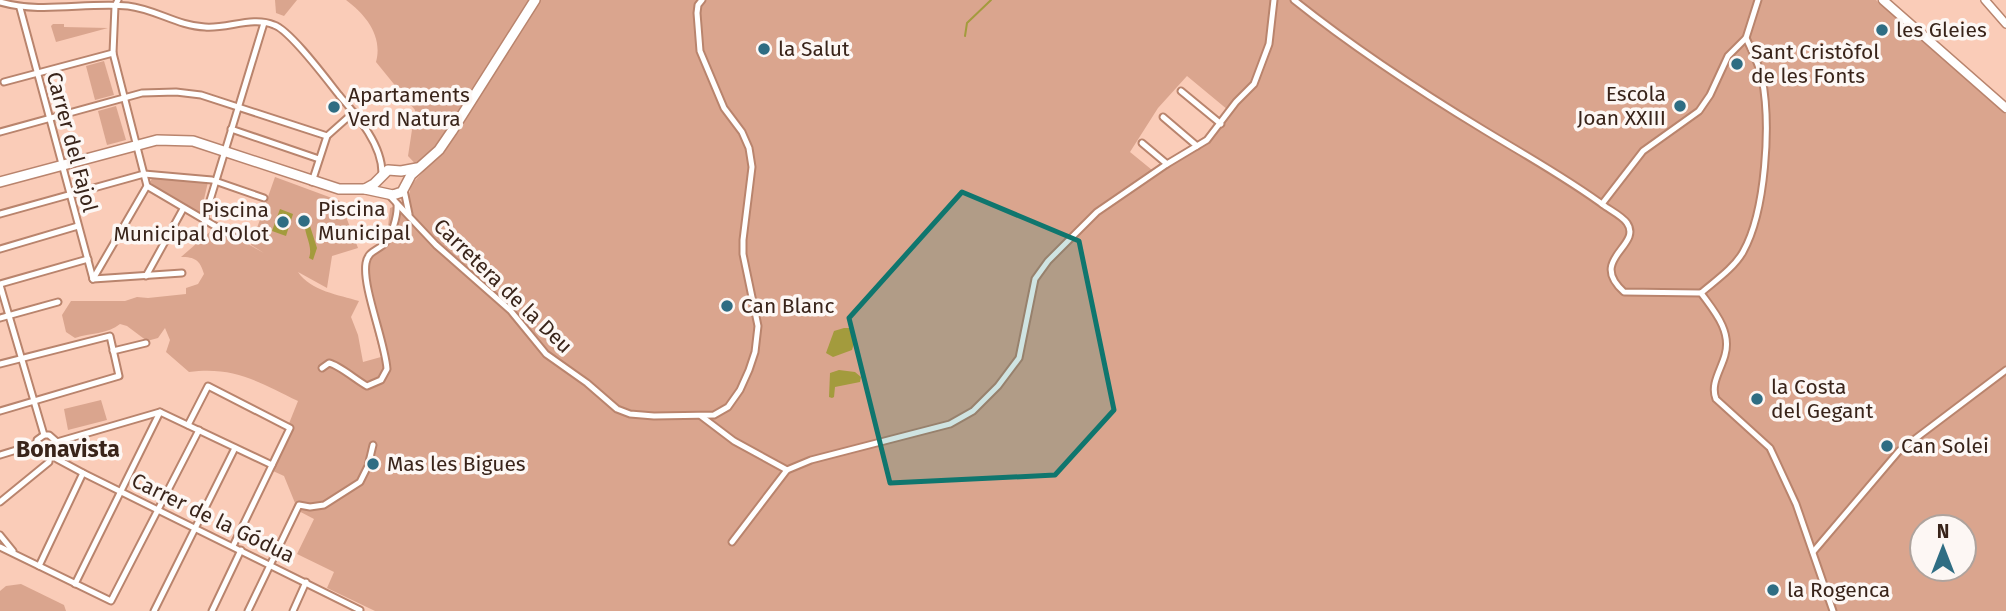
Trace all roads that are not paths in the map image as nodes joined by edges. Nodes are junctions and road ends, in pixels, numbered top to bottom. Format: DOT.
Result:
graph roads {
  1 [pos="535,0"];
  2 [pos="1274,0"];
  3 [pos="1294,0"];
  4 [pos="1758,0"];
  5 [pos="1883,0"];
  6 [pos="1985,0"];
  7 [pos="0,2"];
  8 [pos="117,3"];
  9 [pos="700,3"];
  10 [pos="20,8"];
  11 [pos="264,23"];
  12 [pos="2006,24"];
  13 [pos="1746,38"];
  14 [pos="114,53"];
  15 [pos="37,74"];
  16 [pos="4,82"];
  17 [pos="1181,91"];
  18 [pos="125,98"];
  19 [pos="237,108"];
  20 [pos="2006,108"];
  21 [pos="354,112"];
  22 [pos="1163,117"];
  23 [pos="49,119"];
  24 [pos="1220,124"];
  25 [pos="231,129"];
  26 [pos="0,132"];
  27 [pos="327,136"];
  28 [pos="1142,143"];
  29 [pos="136,146"];
  30 [pos="1197,146"];
  31 [pos="224,151"];
  32 [pos="319,159"];
  33 [pos="1167,164"];
  34 [pos="62,165"];
  35 [pos="419,167"];
  36 [pos="401,171"];
  37 [pos="144,174"];
  38 [pos="381,176"];
  39 [pos="216,181"];
  40 [pos="0,182"];
  41 [pos="312,182"];
  42 [pos="147,186"];
  43 [pos="405,186"];
  44 [pos="365,189"];
  45 [pos="69,194"];
  46 [pos="387,194"];
  47 [pos="264,198"];
  48 [pos="397,204"];
  49 [pos="1602,204"];
  50 [pos="183,209"];
  51 [pos="0,214"];
  52 [pos="409,214"];
  53 [pos="204,220"];
  54 [pos="395,221"];
  55 [pos="78,226"];
  56 [pos="237,239"];
  57 [pos="0,249"];
  58 [pos="88,260"];
  59 [pos="182,273"];
  60 [pos="146,276"];
  61 [pos="93,279"];
  62 [pos="0,284"];
  63 [pos="1701,293"];
  64 [pos="58,302"];
  65 [pos="10,315"];
  66 [pos="0,318"];
  67 [pos="146,343"];
  68 [pos="114,351"];
  69 [pos="22,358"];
  70 [pos="0,364"];
  71 [pos="322,368"];
  72 [pos="2006,370"];
  73 [pos="34,403"];
  74 [pos="0,411"];
  75 [pos="160,412"];
  76 [pos="698,415"];
  77 [pos="188,425"];
  78 [pos="199,430"];
  79 [pos="44,435"];
  80 [pos="57,442"];
  81 [pos="36,444"];
  82 [pos="373,445"];
  83 [pos="235,448"];
  84 [pos="52,454"];
  85 [pos="0,455"];
  86 [pos="272,465"];
  87 [pos="788,470"];
  88 [pos="83,473"];
  89 [pos="122,491"];
  90 [pos="0,502"];
  91 [pos="159,509"];
  92 [pos="196,528"];
  93 [pos="0,535"];
  94 [pos="732,542"];
  95 [pos="0,547"];
  96 [pos="233,547"];
  97 [pos="241,550"];
  98 [pos="1813,552"];
  99 [pos="15,554"];
  100 [pos="270,564"];
  101 [pos="39,566"];
  102 [pos="306,582"];
  103 [pos="75,584"];
  104 [pos="360,610"];
  105 [pos="154,611"];
  106 [pos="212,611"];
  107 [pos="247,611"];
  108 [pos="293,611"];
  109 [pos="1833,611"];
  1 -- 35 [label="main road"];
  2 -- 24 [label="street"];
  3 -- 49 [label="street"];
  4 -- 13 [label="street"];
  5 -- 20 [label="main road"];
  6 -- 12 [label="street"];
  7 -- 10 [label="street"];
  8 -- 10 [label="street"];
  8 -- 11 [label="street"];
  8 -- 14 [label="street"];
  9 -- 76 [label="street, Carretera de la Deu"];
  10 -- 15 [label="street, Carrer del Fajol"];
  11 -- 19 [label="street"];
  11 -- 21 [label="street"];
  13 -- 49 [label="street"];
  13 -- 63 [label="street"];
  14 -- 15 [label="street"];
  14 -- 18 [label="street"];
  15 -- 16 [label="street"];
  15 -- 23 [label="street, Carrer del Fajol"];
  17 -- 24 [label="street"];
  18 -- 19 [label="street"];
  18 -- 23 [label="street"];
  18 -- 29 [label="street"];
  19 -- 25 [label="street"];
  19 -- 27 [label="street"];
  21 -- 27 [label="street"];
  21 -- 38 [label="street"];
  22 -- 30 [label="street"];
  23 -- 26 [label="street"];
  23 -- 34 [label="street, Carrer del Fajol"];
  24 -- 30 [label="street"];
  25 -- 31 [label="street"];
  25 -- 32 [label="street"];
  27 -- 32 [label="street"];
  28 -- 33 [label="street"];
  29 -- 31 [label="main road"];
  29 -- 34 [label="main road"];
  29 -- 37 [label="street"];
  30 -- 33 [label="street"];
  31 -- 39 [label="street"];
  31 -- 41 [label="main road"];
  32 -- 41 [label="street"];
  33 -- 87 [label="street"];
  34 -- 40 [label="main road"];
  34 -- 45 [label="street, Carrer del Fajol"];
  35 -- 36 [label="main road"];
  35 -- 43 [label="main road"];
  36 -- 38 [label="main road"];
  36 -- 43 [label="main road"];
  37 -- 39 [label="street"];
  37 -- 42 [label="street"];
  37 -- 45 [label="street"];
  38 -- 44 [label="main road"];
  38 -- 46 [label="main road"];
  39 -- 47 [label="street"];
  39 -- 53 [label="street"];
  41 -- 44 [label="main road"];
  42 -- 50 [label="street"];
  42 -- 61 [label="street"];
  43 -- 46 [label="main road"];
  43 -- 52 [label="street, Carretera de la Deu"];
  44 -- 46 [label="main road"];
  45 -- 51 [label="street"];
  45 -- 55 [label="street, Carrer del Fajol"];
  46 -- 48 [label="street, Carretera de la Deu"];
  48 -- 52 [label="street, Carretera de la Deu"];
  48 -- 54 [label="street"];
  49 -- 63 [label="street"];
  50 -- 53 [label="street"];
  50 -- 60 [label="street"];
  52 -- 54 [label="street"];
  52 -- 76 [label="street, Carretera de la Deu"];
  53 -- 56 [label="street"];
  54 -- 71 [label="street"];
  55 -- 57 [label="street"];
  55 -- 58 [label="street, Carrer del Fajol"];
  58 -- 61 [label="street, Carrer del Fajol"];
  58 -- 62 [label="street"];
  59 -- 60 [label="street"];
  60 -- 61 [label="street"];
  62 -- 65 [label="street"];
  63 -- 98 [label="street"];
  64 -- 65 [label="street"];
  65 -- 66 [label="street"];
  65 -- 69 [label="street"];
  67 -- 68 [label="street"];
  68 -- 69 [label="street"];
  68 -- 73 [label="street"];
  69 -- 70 [label="street"];
  69 -- 73 [label="street"];
  72 -- 98 [label="street"];
  73 -- 74 [label="street"];
  73 -- 79 [label="street"];
  75 -- 77 [label="street"];
  75 -- 80 [label="street"];
  75 -- 89 [label="street"];
  76 -- 87 [label="street"];
  77 -- 78 [label="street"];
  77 -- 86 [label="street"];
  78 -- 83 [label="street"];
  78 -- 91 [label="street"];
  79 -- 80 [label="street"];
  79 -- 81 [label="street"];
  80 -- 84 [label="street"];
  81 -- 84 [label="street"];
  81 -- 85 [label="street"];
  82 -- 100 [label="street"];
  83 -- 86 [label="street"];
  83 -- 92 [label="street"];
  84 -- 88 [label="street, Carrer de la Gódua"];
  84 -- 90 [label="street"];
  86 -- 96 [label="street"];
  87 -- 94 [label="street"];
  88 -- 89 [label="street, Carrer de la Gódua"];
  88 -- 101 [label="street"];
  89 -- 91 [label="street, Carrer de la Gódua"];
  89 -- 103 [label="street"];
  91 -- 92 [label="street, Carrer de la Gódua"];
  91 -- 103 [label="street"];
  92 -- 96 [label="street, Carrer de la Gódua"];
  92 -- 105 [label="street"];
  93 -- 99 [label="street"];
  95 -- 99 [label="street"];
  96 -- 97 [label="street, Carrer de la Gódua"];
  97 -- 100 [label="street, Carrer de la Gódua"];
  97 -- 106 [label="street"];
  98 -- 109 [label="street"];
  99 -- 101 [label="street"];
  100 -- 102 [label="street, Carrer de la Gódua"];
  100 -- 107 [label="street"];
  101 -- 103 [label="street"];
  102 -- 104 [label="street, Carrer de la Gódua"];
  102 -- 108 [label="street"];
}
